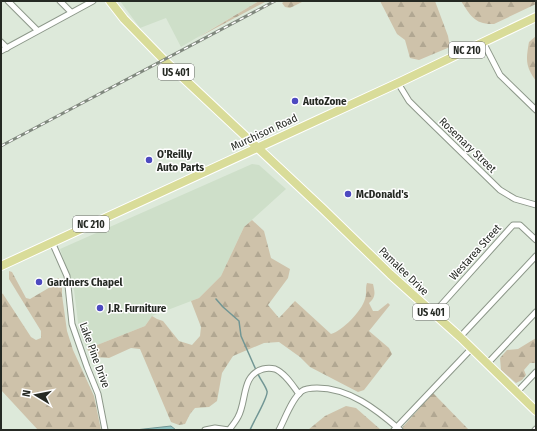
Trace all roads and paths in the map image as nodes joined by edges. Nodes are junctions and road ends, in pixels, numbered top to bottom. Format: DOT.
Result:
graph roads {
  1 [pos="8,1"];
  2 [pos="60,1"];
  3 [pos="93,1"];
  4 [pos="110,1"];
  5 [pos="72,12"];
  6 [pos="536,17"];
  7 [pos="37,30"];
  8 [pos="1,42"];
  9 [pos="483,42"];
  10 [pos="7,48"];
  11 [pos="1,51"];
  12 [pos="398,82"];
  13 [pos="536,110"];
  14 [pos="256,147"];
  15 [pos="536,205"];
  16 [pos="536,240"];
  17 [pos="52,242"];
  18 [pos="536,256"];
  19 [pos="1,266"];
  20 [pos="536,312"];
  21 [pos="433,314"];
  22 [pos="460,337"];
  23 [pos="471,349"];
  24 [pos="487,364"];
  25 [pos="536,372"];
  26 [pos="517,392"];
  27 [pos="299,394"];
  28 [pos="536,411"];
  29 [pos="397,429"];
  30 [pos="105,430"];
  31 [pos="205,430"];
  32 [pos="229,430"];
  33 [pos="278,430"];
  1 -- 7 [label="street"];
  2 -- 5 [label="street"];
  3 -- 5 [label="street"];
  4 -- 14 [label="main road, US 401"];
  5 -- 7 [label="street"];
  6 -- 9 [label="main road, Murchison Road / NC 210"];
  7 -- 10 [label="street"];
  8 -- 10 [label="street"];
  9 -- 12 [label="main road, Murchison Road / NC 210"];
  9 -- 13 [label="street"];
  10 -- 11 [label="street"];
  12 -- 14 [label="main road, Murchison Road / NC 210"];
  12 -- 15 [label="street, Rosemary Street"];
  14 -- 17 [label="main road, Murchison Road / NC 210"];
  14 -- 21 [label="main road, Pamalee Drive / US 401"];
  16 -- 21 [label="street, Westarea Street"];
  17 -- 19 [label="main road, Murchison Road / NC 210"];
  17 -- 30 [label="street, Lake Pine Drive"];
  18 -- 22 [label="street"];
  20 -- 24 [label="street"];
  21 -- 22 [label="main road, Pamalee Drive / US 401"];
  22 -- 23 [label="main road, Pamalee Drive / US 401"];
  23 -- 24 [label="main road, Pamalee Drive / US 401"];
  23 -- 29 [label="street"];
  24 -- 26 [label="main road, Pamalee Drive / US 401"];
  25 -- 26 [label="street"];
  26 -- 28 [label="main road, Pamalee Drive / US 401"];
  27 -- 29 [label="street"];
  27 -- 32 [label="street"];
  27 -- 33 [label="street"];
  31 -- 32 [label="street"];
}
